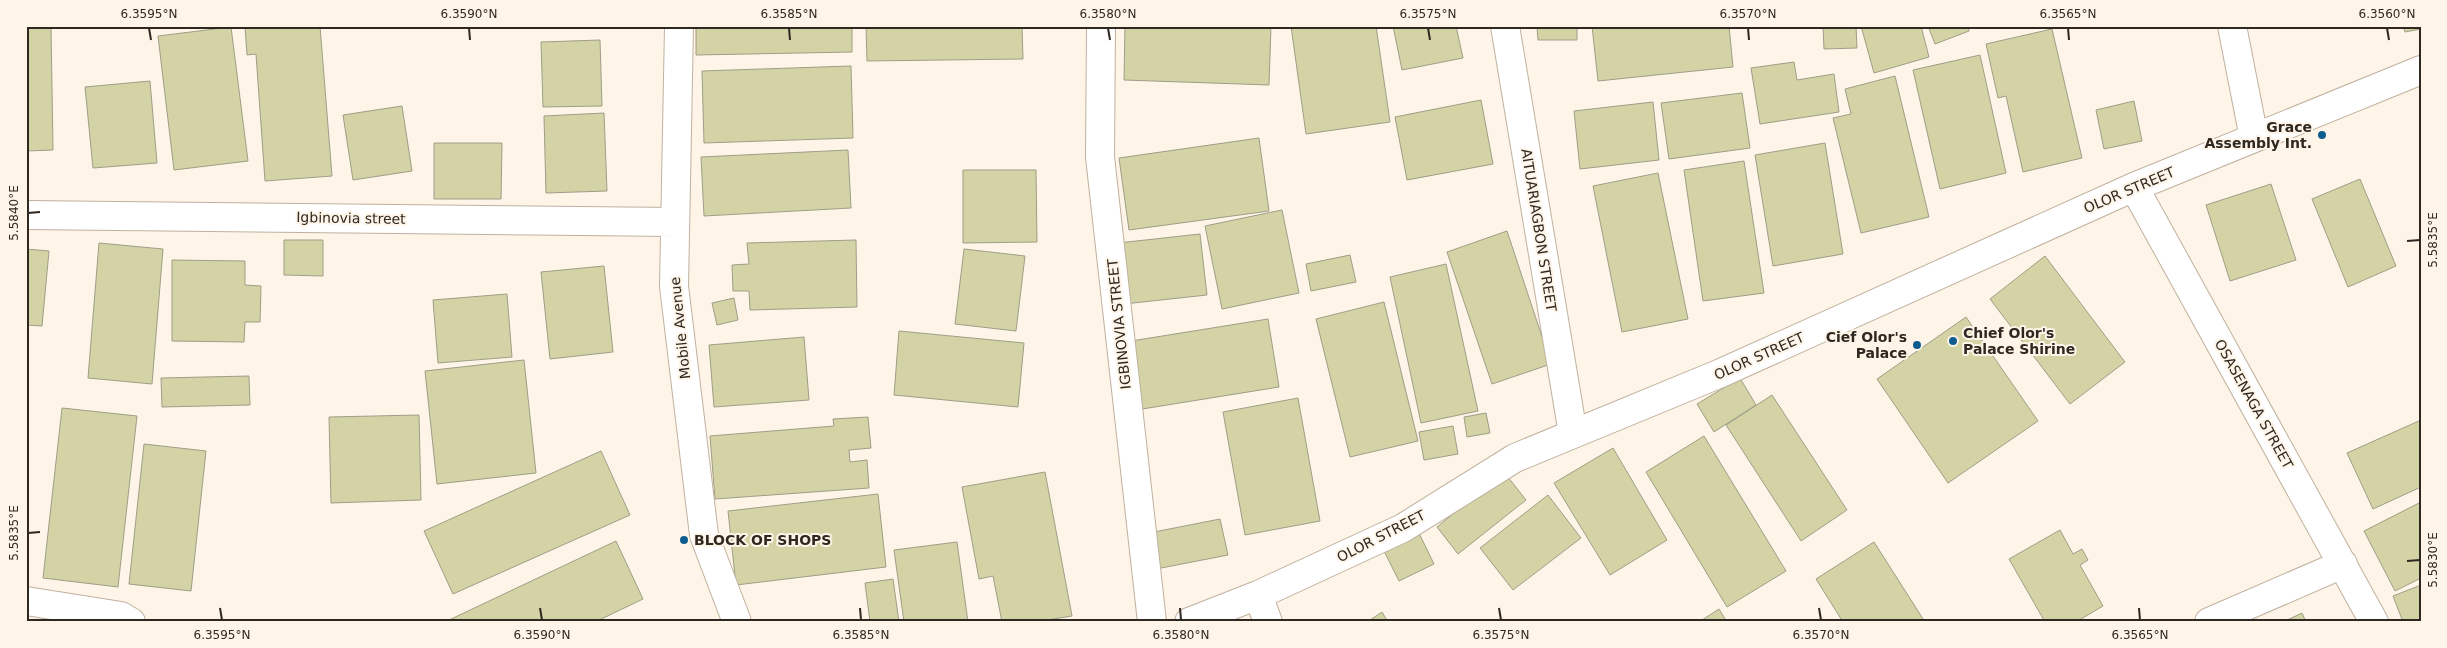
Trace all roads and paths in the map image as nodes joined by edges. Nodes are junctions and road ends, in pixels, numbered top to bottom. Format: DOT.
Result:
graph roads {
  1 [pos="679,26"];
  2 [pos="1102,26"];
  3 [pos="1505,26"];
  4 [pos="2232,26"];
  5 [pos="2421,70"];
  6 [pos="2254,138"];
  7 [pos="2134,187"];
  8 [pos="26,215"];
  9 [pos="675,222"];
  10 [pos="1573,434"];
  11 [pos="2343,564"];
  12 [pos="1258,595"];
  13 [pos="26,601"];
  14 [pos="131,622"];
  15 [pos="737,622"];
  16 [pos="1152,622"];
  17 [pos="1189,622"];
  18 [pos="1268,622"];
  19 [pos="2209,622"];
  20 [pos="2374,622"];
  1 -- 9 [label="street, Mobile Avenue"];
  2 -- 16 [label="street, IGBINOVIA STREET"];
  3 -- 10 [label="street, AITUARIAGBON STREET"];
  4 -- 6 [label="street"];
  5 -- 6 [label="street, OLOR STREET"];
  6 -- 7 [label="street, OLOR STREET"];
  7 -- 10 [label="street, OLOR STREET"];
  7 -- 11 [label="street, OSASENAGA STREET"];
  8 -- 9 [label="street, Igbinovia street"];
  9 -- 15 [label="street, Mobile Avenue"];
  10 -- 12 [label="street, OLOR STREET"];
  11 -- 19 [label="street"];
  11 -- 20 [label="street, OSASENAGA STREET"];
  12 -- 17 [label="street, OLOR STREET"];
  12 -- 18 [label="street"];
  13 -- 14 [label="street"];
}
